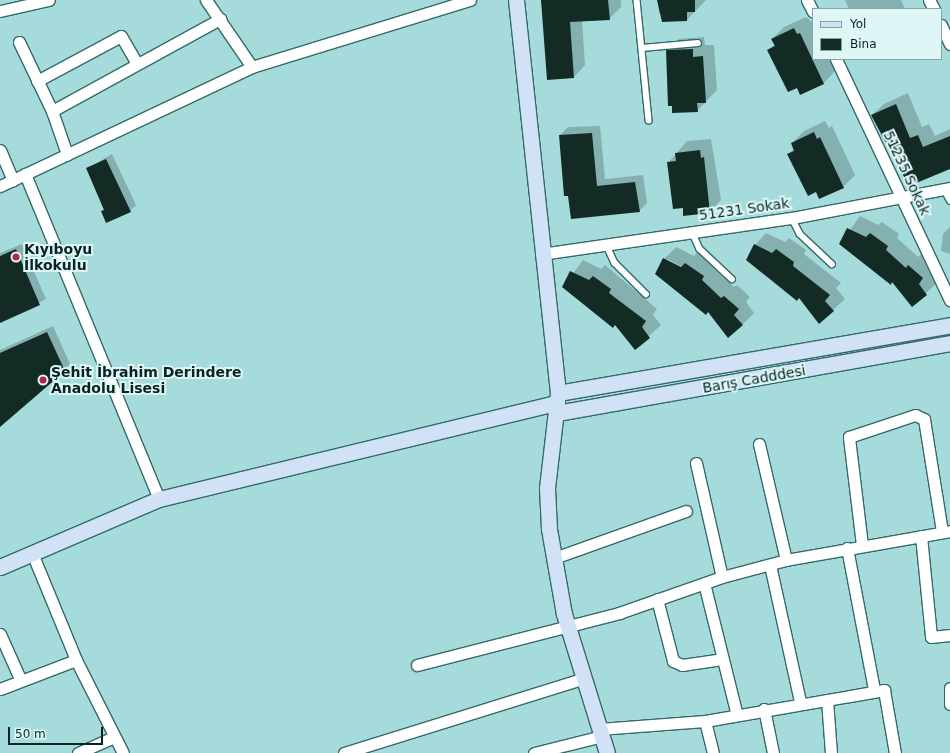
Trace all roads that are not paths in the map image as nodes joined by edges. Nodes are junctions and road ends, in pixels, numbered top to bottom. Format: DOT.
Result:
graph roads {
  1 [pos="48,0"];
  2 [pos="206,0"];
  3 [pos="470,0"];
  4 [pos="516,0"];
  5 [pos="637,0"];
  6 [pos="0,11"];
  7 [pos="220,19"];
  8 [pos="942,27"];
  9 [pos="19,42"];
  10 [pos="698,43"];
  11 [pos="950,44"];
  12 [pos="642,48"];
  13 [pos="836,60"];
  14 [pos="137,64"];
  15 [pos="252,67"];
  16 [pos="37,81"];
  17 [pos="52,111"];
  18 [pos="648,120"];
  19 [pos="0,150"];
  20 [pos="67,154"];
  21 [pos="25,174"];
  22 [pos="13,180"];
  23 [pos="0,186"];
  24 [pos="947,188"];
  25 [pos="903,198"];
  26 [pos="950,200"];
  27 [pos="792,218"];
  28 [pos="692,232"];
  29 [pos="606,244"];
  30 [pos="541,254"];
  31 [pos="832,264"];
  32 [pos="732,279"];
  33 [pos="646,294"];
  34 [pos="950,300"];
  35 [pos="950,325"];
  36 [pos="950,343"];
  37 [pos="558,403"];
  38 [pos="759,444"];
  39 [pos="696,463"];
  40 [pos="159,499"];
  41 [pos="686,510"];
  42 [pos="946,532"];
  43 [pos="921,536"];
  44 [pos="862,545"];
  45 [pos="847,548"];
  46 [pos="32,553"];
  47 [pos="554,558"];
  48 [pos="786,560"];
  49 [pos="770,565"];
  50 [pos="0,567"];
  51 [pos="722,577"];
  52 [pos="704,583"];
  53 [pos="657,599"];
  54 [pos="567,624"];
  55 [pos="0,634"];
  56 [pos="950,635"];
  57 [pos="722,659"];
  58 [pos="76,660"];
  59 [pos="417,665"];
  60 [pos="582,679"];
  61 [pos="21,681"];
  62 [pos="950,688"];
  63 [pos="0,689"];
  64 [pos="874,690"];
  65 [pos="827,700"];
  66 [pos="800,702"];
  67 [pos="950,704"];
  68 [pos="764,709"];
  69 [pos="737,714"];
  70 [pos="705,721"];
  71 [pos="600,733"];
  72 [pos="114,737"];
  73 [pos="78,753"];
  74 [pos="123,753"];
  75 [pos="347,753"];
  76 [pos="534,753"];
  77 [pos="607,753"];
  78 [pos="713,753"];
  79 [pos="773,753"];
  80 [pos="831,753"];
  81 [pos="895,753"];
  1 -- 6 [label="street"];
  2 -- 7 [label="street"];
  3 -- 15 [label="street"];
  4 -- 30 [label="main road"];
  5 -- 12 [label="lane"];
  7 -- 14 [label="street"];
  7 -- 15 [label="street"];
  8 -- 11 [label="street"];
  9 -- 16 [label="street"];
  10 -- 12 [label="lane"];
  12 -- 18 [label="lane"];
  13 -- 25 [label="street, 51235 Sokak"];
  14 -- 16 [label="street"];
  14 -- 17 [label="street"];
  15 -- 20 [label="street"];
  16 -- 17 [label="street"];
  17 -- 20 [label="street"];
  19 -- 22 [label="street"];
  20 -- 21 [label="street"];
  21 -- 22 [label="street"];
  21 -- 40 [label="street"];
  22 -- 23 [label="street"];
  24 -- 25 [label="street, 51231 Sokak"];
  24 -- 26 [label="lane"];
  25 -- 27 [label="street, 51231 Sokak"];
  25 -- 34 [label="street, 51235 Sokak"];
  27 -- 28 [label="street, 51231 Sokak"];
  27 -- 31 [label="lane"];
  28 -- 29 [label="street, 51231 Sokak"];
  28 -- 32 [label="lane"];
  29 -- 30 [label="street, 51231 Sokak"];
  29 -- 33 [label="lane"];
  30 -- 37 [label="main road"];
  35 -- 37 [label="main road, Barış Cadddesi"];
  36 -- 37 [label="main road, Barış Cadddesi"];
  37 -- 40 [label="main road"];
  37 -- 47 [label="main road"];
  38 -- 48 [label="street"];
  39 -- 51 [label="street"];
  40 -- 46 [label="main road"];
  41 -- 47 [label="street"];
  42 -- 43 [label="street"];
  42 -- 44 [label="street"];
  43 -- 44 [label="street"];
  43 -- 56 [label="street"];
  44 -- 45 [label="street"];
  45 -- 48 [label="street"];
  45 -- 64 [label="street"];
  46 -- 50 [label="main road"];
  46 -- 58 [label="street"];
  47 -- 54 [label="main road"];
  48 -- 49 [label="street"];
  49 -- 51 [label="street"];
  49 -- 66 [label="street"];
  51 -- 52 [label="street"];
  52 -- 53 [label="street"];
  52 -- 57 [label="street"];
  53 -- 54 [label="street"];
  53 -- 57 [label="street"];
  54 -- 59 [label="street"];
  54 -- 60 [label="main road"];
  55 -- 61 [label="street"];
  57 -- 69 [label="street"];
  58 -- 61 [label="street"];
  58 -- 72 [label="street"];
  60 -- 71 [label="main road"];
  60 -- 75 [label="street"];
  61 -- 63 [label="street"];
  62 -- 67 [label="street"];
  64 -- 65 [label="street"];
  64 -- 81 [label="street"];
  65 -- 66 [label="street"];
  65 -- 80 [label="street"];
  66 -- 68 [label="street"];
  68 -- 69 [label="street"];
  68 -- 79 [label="street"];
  69 -- 70 [label="street"];
  70 -- 71 [label="street"];
  70 -- 78 [label="street"];
  71 -- 76 [label="street"];
  71 -- 77 [label="main road"];
  72 -- 73 [label="street"];
  72 -- 74 [label="street"];
}
